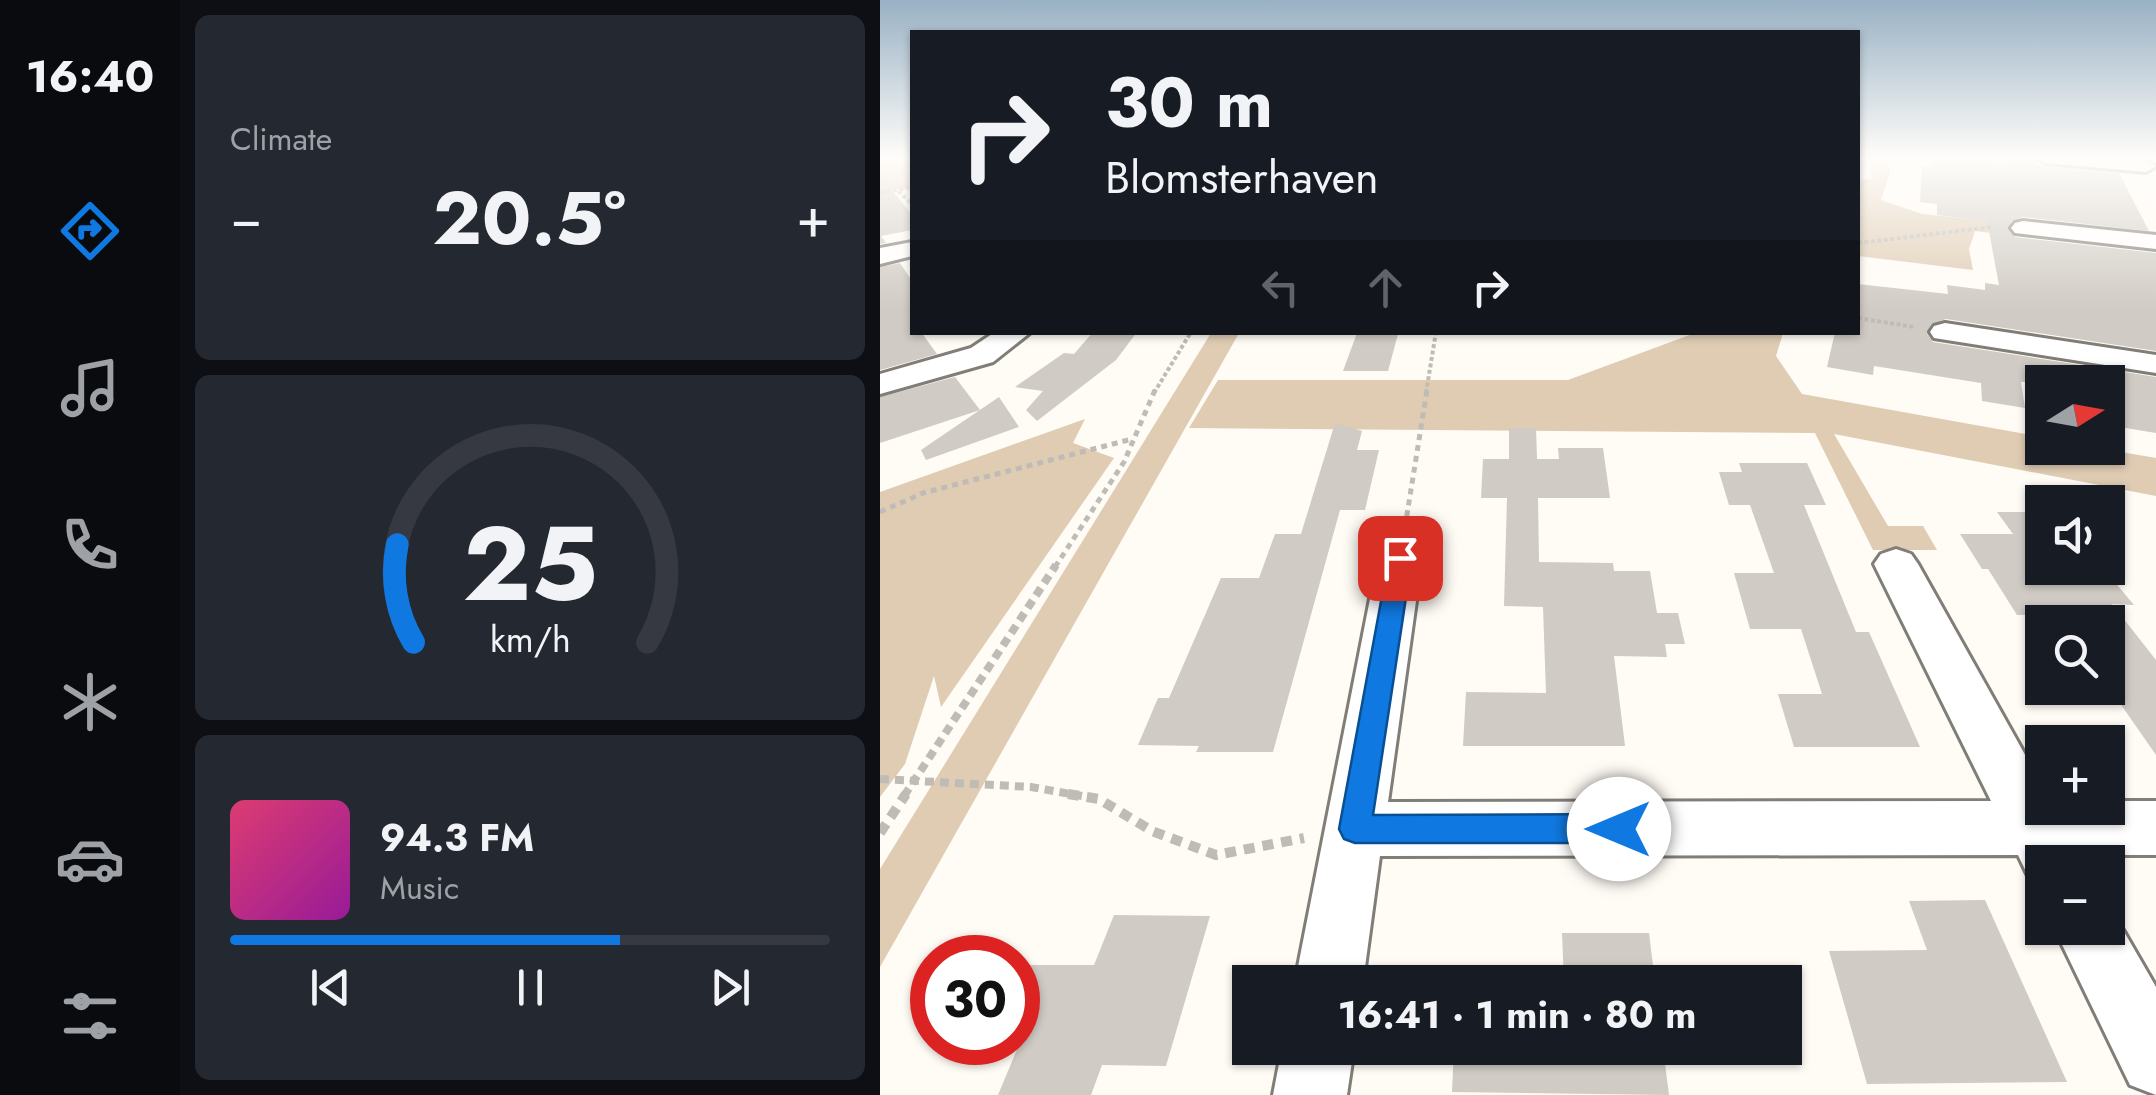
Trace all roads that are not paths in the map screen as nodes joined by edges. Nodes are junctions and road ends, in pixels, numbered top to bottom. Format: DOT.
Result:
graph roads {
  1 [pos="2023,228"];
  2 [pos="2156,242"];
  3 [pos="910,249"];
  4 [pos="880,256"];
  5 [pos="1945,332"];
  6 [pos="1011,335"];
  7 [pos="2156,364"];
  8 [pos="880,384"];
  9 [pos="1400,558"];
  10 [pos="1896,564"];
  11 [pos="2156,828"];
  12 [pos="1355,829"];
  13 [pos="2043,845"];
  14 [pos="2050,845"];
  15 [pos="2025,846"];
  16 [pos="2096,945"];
  17 [pos="1332,965"];
  18 [pos="2156,1059"];
  19 [pos="1315,1065"];
  20 [pos="1310,1095"];
  1 -- 2 [label="street"];
  3 -- 4 [label="street"];
  5 -- 7 [label="street"];
  6 -- 8 [label="street"];
  9 -- 12 [label="street"];
  10 -- 13 [label="street"];
  11 -- 14 [label="street"];
  12 -- 15 [label="street"];
  12 -- 17 [label="street"];
  16 -- 18 [label="street"];
  19 -- 20 [label="street"];
}
